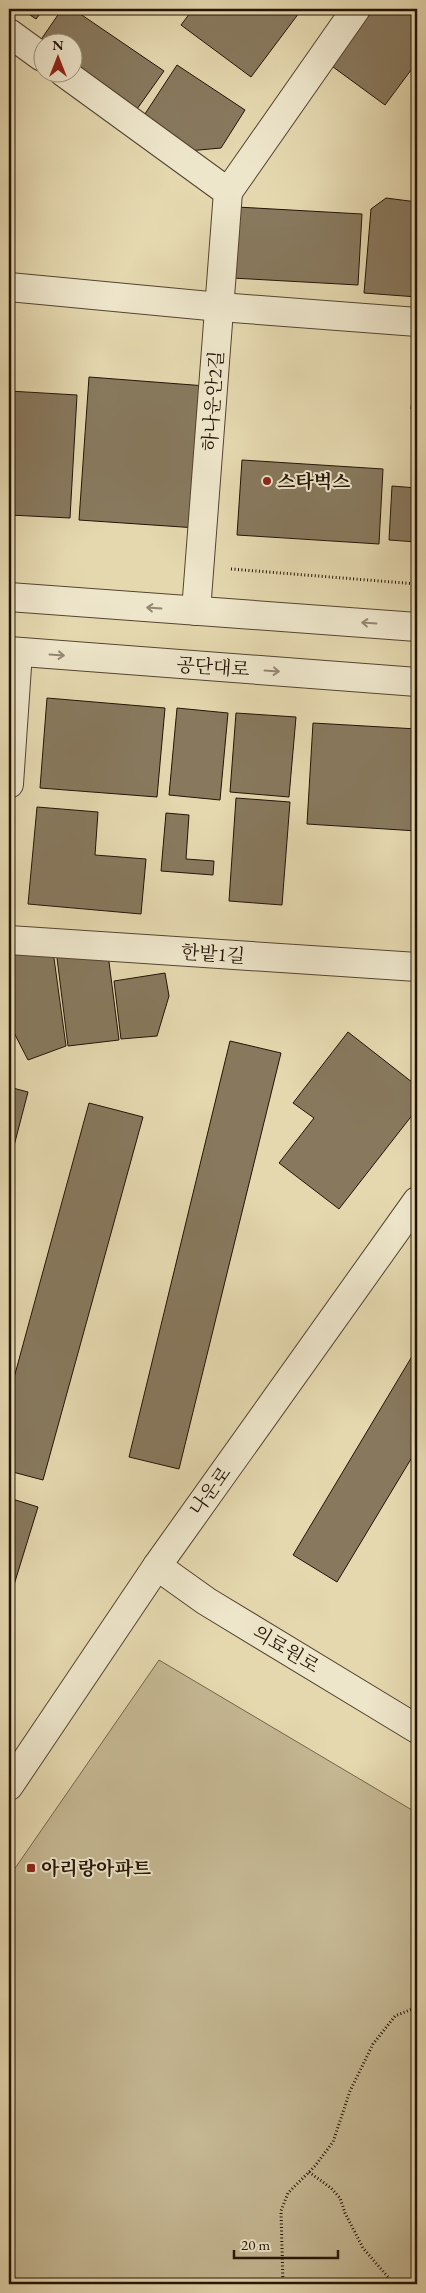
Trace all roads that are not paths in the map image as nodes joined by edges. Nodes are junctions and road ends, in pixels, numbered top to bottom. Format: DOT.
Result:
graph roads {
  1 [pos="356,9"];
  2 [pos="9,33"];
  3 [pos="32,50"];
  4 [pos="77,82"];
  5 [pos="228,192"];
  6 [pos="9,287"];
  7 [pos="220,307"];
  8 [pos="417,322"];
  9 [pos="9,597"];
  10 [pos="196,611"];
  11 [pos="417,627"];
  12 [pos="13,651"];
  13 [pos="417,682"];
  14 [pos="9,784"];
  15 [pos="9,940"];
  16 [pos="417,967"];
  17 [pos="417,1201"];
  18 [pos="157,1566"];
  19 [pos="417,1730"];
  20 [pos="9,1786"];
  1 -- 5 [label="street"];
  2 -- 3 [label="street"];
  4 -- 5 [label="street"];
  5 -- 7 [label="street, 하나운안2길"];
  6 -- 7 [label="street"];
  7 -- 8 [label="street"];
  7 -- 10 [label="street, 하나운안2길"];
  10 -- 9 [label="street, one-way"];
  11 -- 10 [label="street, one-way"];
  12 -- 13 [label="street, 공단대로, one-way"];
  12 -- 14 [label="street"];
  15 -- 16 [label="street, 한밭1길"];
  17 -- 18 [label="street, 나운로"];
  18 -- 19 [label="street, 의료원로"];
  18 -- 20 [label="street, 나운로"];
}
